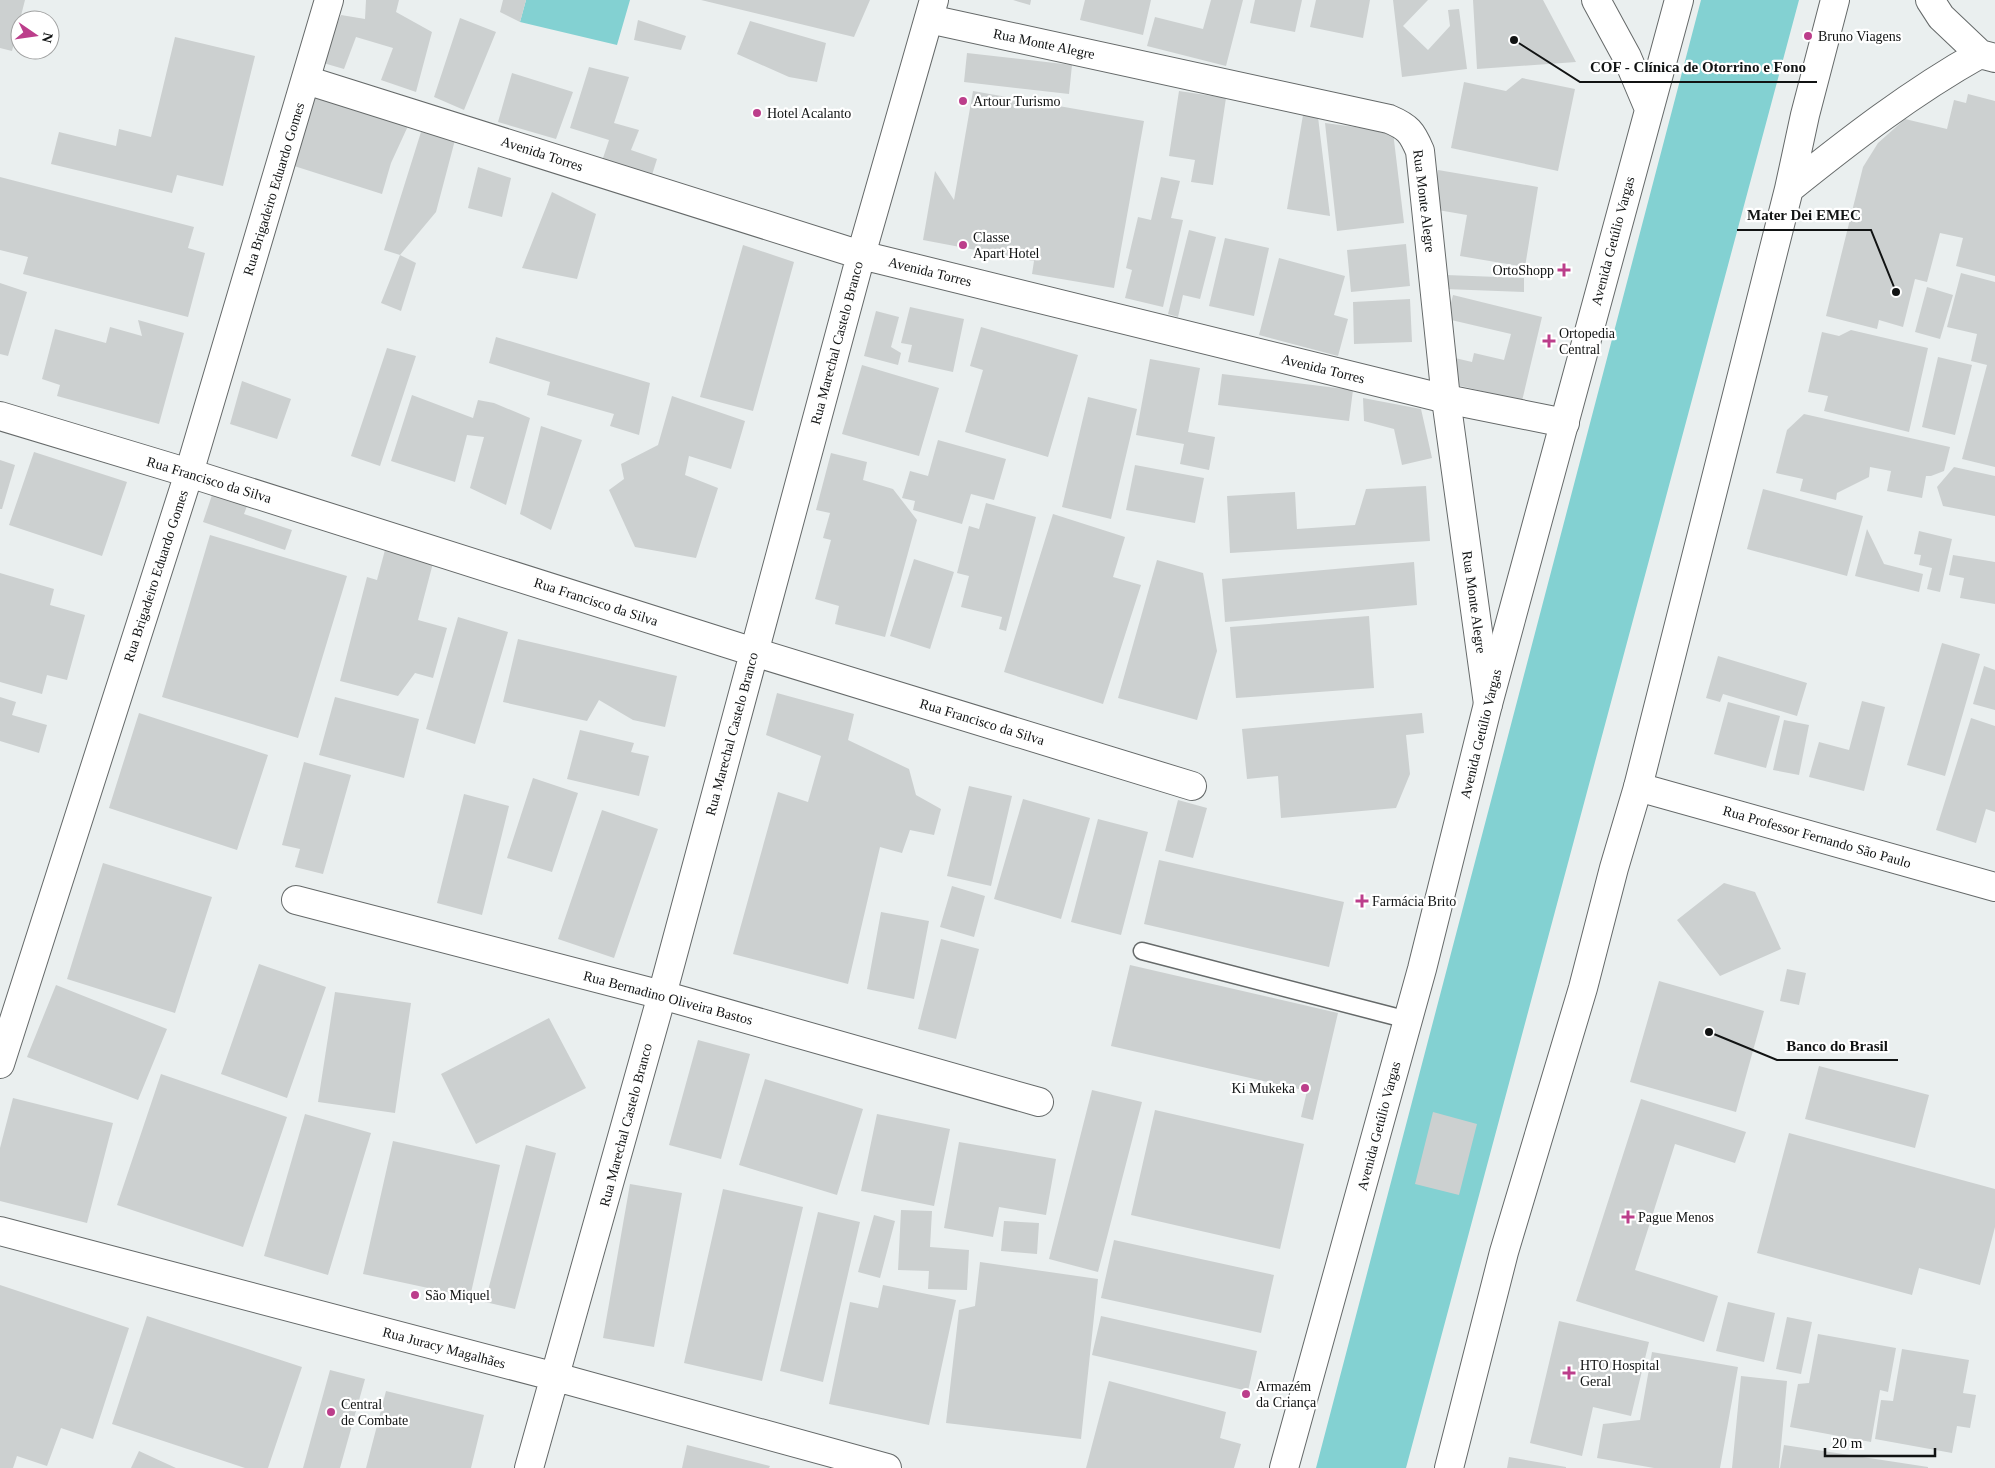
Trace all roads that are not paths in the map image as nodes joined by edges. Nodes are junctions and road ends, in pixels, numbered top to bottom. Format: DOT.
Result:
graph roads {
  1 [pos="329,0"];
  2 [pos="1596,0"];
  3 [pos="1678,0"];
  4 [pos="1835,0"];
  5 [pos="1930,0"];
  6 [pos="932,9"];
  7 [pos="1988,56"];
  8 [pos="306,80"];
  9 [pos="1649,109"];
  10 [pos="1789,189"];
  11 [pos="861,255"];
  12 [pos="1446,399"];
  13 [pos="0,416"];
  14 [pos="1565,422"];
  15 [pos="189,473"];
  16 [pos="754,652"];
  17 [pos="1488,704"];
  18 [pos="1192,786"];
  19 [pos="1638,787"];
  20 [pos="1995,887"];
  21 [pos="296,900"];
  22 [pos="1142,951"];
  23 [pos="662,995"];
  24 [pos="1408,1020"];
  25 [pos="0,1064"];
  26 [pos="1038,1102"];
  27 [pos="0,1231"];
  28 [pos="556,1377"];
  29 [pos="529,1468"];
  30 [pos="887,1468"];
  31 [pos="1284,1468"];
  32 [pos="1449,1468"];
  1 -- 8 [label="street, Rua Brigadeiro Eduardo Gomes"];
  2 -- 9 [label="street"];
  3 -- 9 [label="street, Avenida Getúlio Vargas"];
  4 -- 10 [label="street"];
  5 -- 7 [label="street"];
  6 -- 11 [label="street, Rua Marechal Castelo Branco"];
  6 -- 12 [label="street, Rua Monte Alegre"];
  7 -- 10 [label="street"];
  8 -- 11 [label="street, Avenida Torres"];
  8 -- 15 [label="street, Rua Brigadeiro Eduardo Gomes"];
  9 -- 14 [label="street, Avenida Getúlio Vargas"];
  10 -- 19 [label="street"];
  11 -- 12 [label="street, Avenida Torres"];
  11 -- 16 [label="street, Rua Marechal Castelo Branco"];
  12 -- 14 [label="street, Avenida Torres"];
  12 -- 17 [label="street, Rua Monte Alegre"];
  13 -- 15 [label="street, Rua Francisco da Silva"];
  14 -- 17 [label="street, Avenida Getúlio Vargas"];
  15 -- 16 [label="street, Rua Francisco da Silva"];
  15 -- 25 [label="street, Rua Brigadeiro Eduardo Gomes"];
  16 -- 18 [label="street, Rua Francisco da Silva"];
  16 -- 23 [label="street, Rua Marechal Castelo Branco"];
  17 -- 24 [label="street, Avenida Getúlio Vargas"];
  19 -- 20 [label="street, Rua Professor Fernando São Paulo"];
  19 -- 32 [label="street"];
  21 -- 23 [label="street, Rua Bernadino Oliveira Bastos"];
  22 -- 24 [label="lane"];
  23 -- 26 [label="street, Rua Bernadino Oliveira Bastos"];
  23 -- 28 [label="street, Rua Marechal Castelo Branco"];
  24 -- 31 [label="street, Avenida Getúlio Vargas"];
  27 -- 28 [label="street, Rua Juracy Magalhães"];
  28 -- 29 [label="street, Rua Marechal Castelo Branco"];
  28 -- 30 [label="street, Rua Juracy Magalhães"];
}
